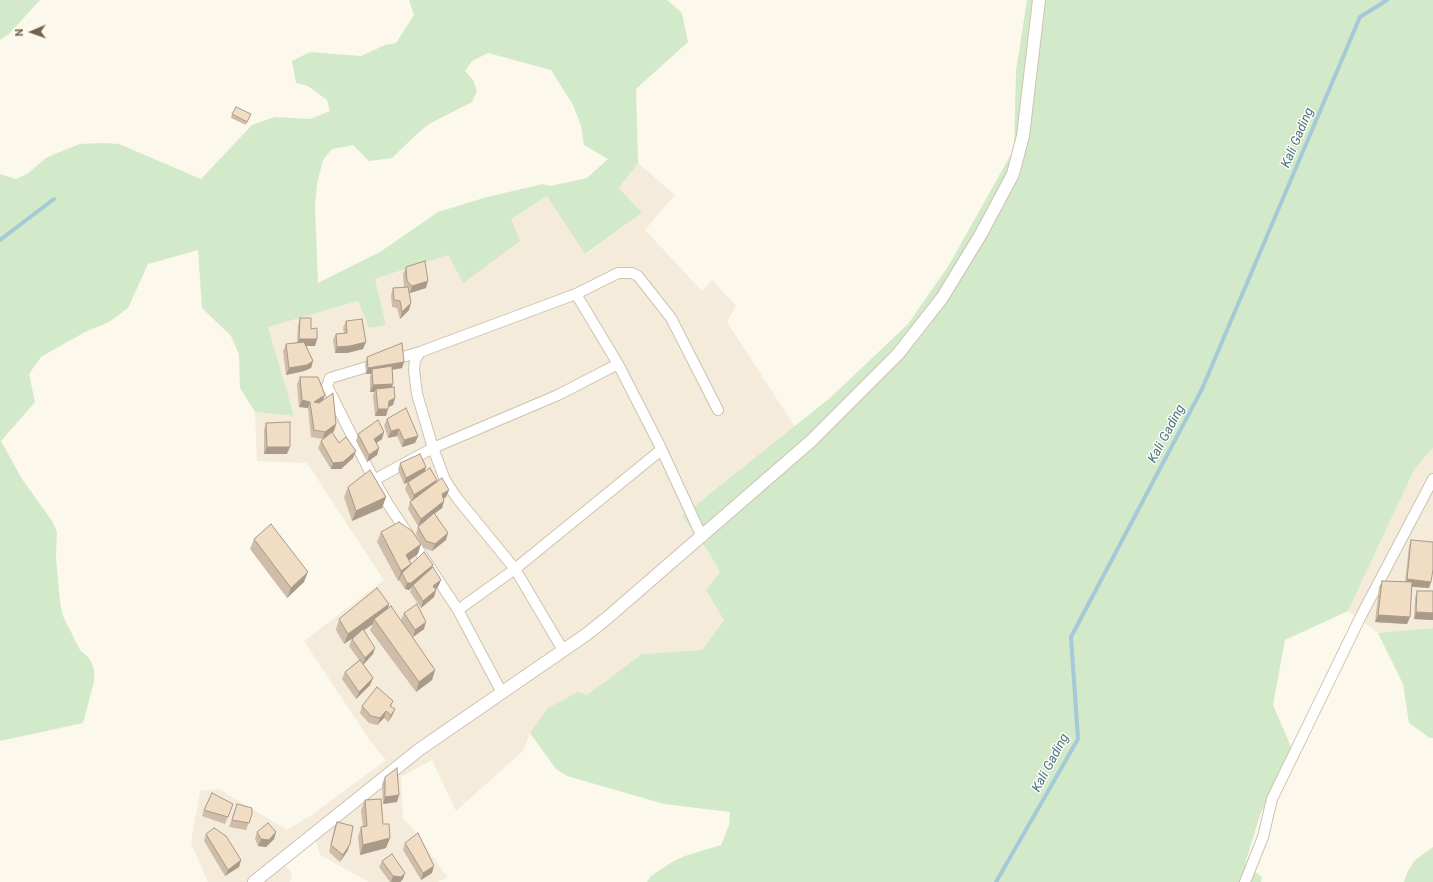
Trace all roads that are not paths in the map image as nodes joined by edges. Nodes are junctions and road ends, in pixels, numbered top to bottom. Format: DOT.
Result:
graph roads {
  1 [pos="1039,0"];
  2 [pos="576,294"];
  3 [pos="420,352"];
  4 [pos="618,364"];
  5 [pos="718,410"];
  6 [pos="433,448"];
  7 [pos="661,450"];
  8 [pos="1433,479"];
  9 [pos="374,480"];
  10 [pos="702,537"];
  11 [pos="514,569"];
  12 [pos="458,610"];
  13 [pos="563,650"];
  14 [pos="502,694"];
  15 [pos="254,882"];
  16 [pos="1245,882"];
  1 -- 10 [label="street"];
  2 -- 3 [label="street"];
  2 -- 4 [label="street"];
  2 -- 5 [label="street"];
  3 -- 6 [label="street"];
  3 -- 9 [label="street"];
  4 -- 6 [label="street"];
  4 -- 7 [label="street"];
  6 -- 9 [label="street"];
  6 -- 11 [label="street"];
  7 -- 10 [label="street"];
  7 -- 11 [label="street"];
  8 -- 16 [label="street"];
  9 -- 12 [label="street"];
  10 -- 13 [label="street"];
  11 -- 12 [label="street"];
  11 -- 13 [label="street"];
  12 -- 14 [label="street"];
  13 -- 14 [label="street"];
  14 -- 15 [label="street"];
}
